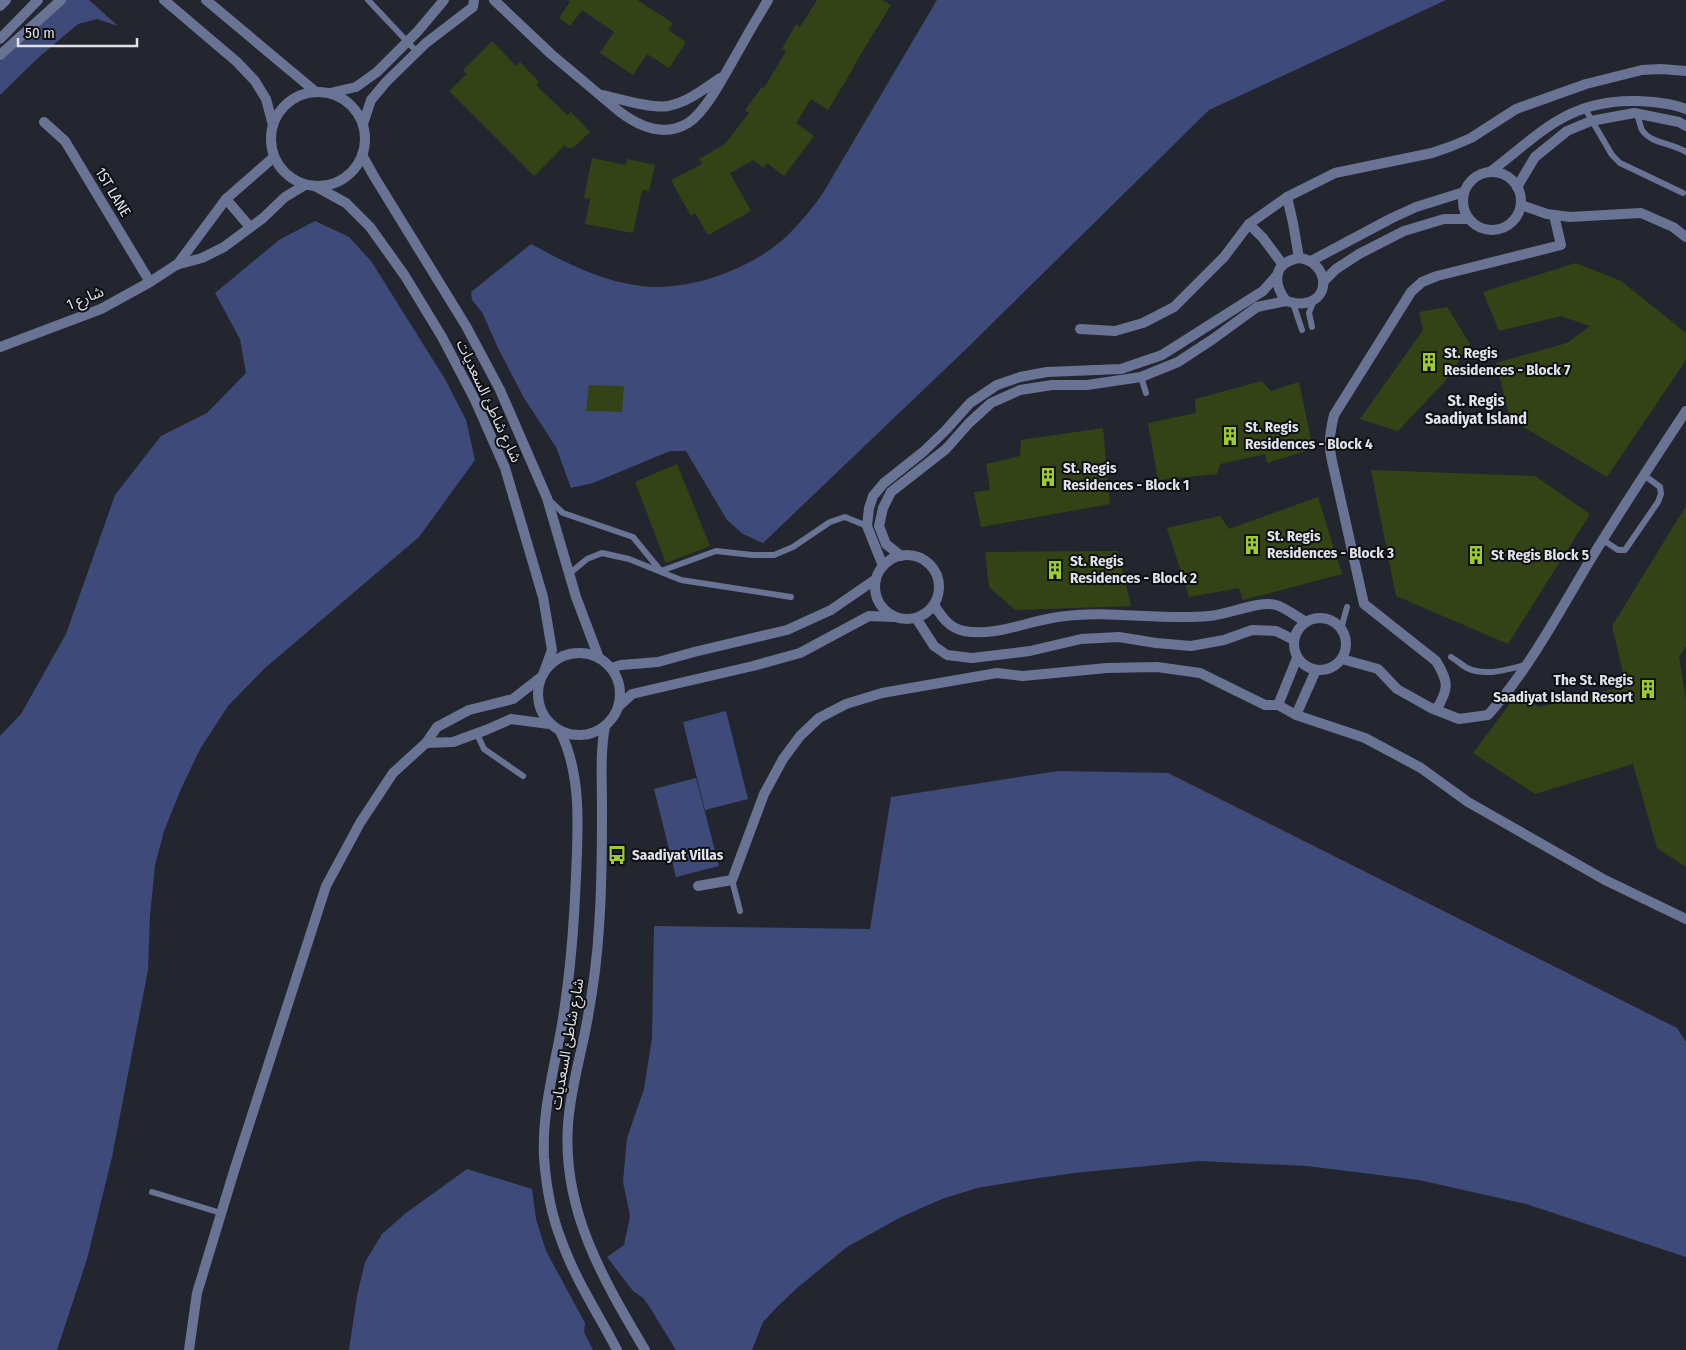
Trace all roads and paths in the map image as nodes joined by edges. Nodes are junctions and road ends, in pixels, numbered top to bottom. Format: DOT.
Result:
graph roads {
  1 [pos="6,0"];
  2 [pos="38,0"];
  3 [pos="61,0"];
  4 [pos="164,0"];
  5 [pos="206,0"];
  6 [pos="368,0"];
  7 [pos="444,0"];
  8 [pos="474,0"];
  9 [pos="494,0"];
  10 [pos="768,0"];
  11 [pos="0,6"];
  12 [pos="0,39"];
  13 [pos="407,41"];
  14 [pos="417,52"];
  15 [pos="0,55"];
  16 [pos="1686,71"];
  17 [pos="725,74"];
  18 [pos="316,92"];
  19 [pos="330,93"];
  20 [pos="600,94"];
  21 [pos="1584,107"];
  22 [pos="1686,109"];
  23 [pos="1638,114"];
  24 [pos="1591,121"];
  25 [pos="44,122"];
  26 [pos="363,124"];
  27 [pos="273,125"];
  28 [pos="1686,126"];
  29 [pos="1686,152"];
  30 [pos="362,155"];
  31 [pos="274,157"];
  32 [pos="1490,172"];
  33 [pos="310,185"];
  34 [pos="1517,187"];
  35 [pos="1464,192"];
  36 [pos="1683,193"];
  37 [pos="1287,197"];
  38 [pos="226,199"];
  39 [pos="1521,206"];
  40 [pos="1554,215"];
  41 [pos="1468,219"];
  42 [pos="1249,224"];
  43 [pos="250,227"];
  44 [pos="1686,237"];
  45 [pos="1299,258"];
  46 [pos="1311,261"];
  47 [pos="176,265"];
  48 [pos="1281,270"];
  49 [pos="150,282"];
  50 [pos="1323,282"];
  51 [pos="1314,300"];
  52 [pos="1290,302"];
  53 [pos="1312,327"];
  54 [pos="1080,329"];
  55 [pos="1302,330"];
  56 [pos="0,347"];
  57 [pos="1141,377"];
  58 [pos="1146,393"];
  59 [pos="1686,412"];
  60 [pos="1644,475"];
  61 [pos="547,498"];
  62 [pos="868,526"];
  63 [pos="1603,540"];
  64 [pos="901,556"];
  65 [pos="883,566"];
  66 [pos="661,571"];
  67 [pos="569,574"];
  68 [pos="876,579"];
  69 [pos="791,598"];
  70 [pos="934,605"];
  71 [pos="1347,607"];
  72 [pos="894,616"];
  73 [pos="916,618"];
  74 [pos="1306,622"];
  75 [pos="1342,629"];
  76 [pos="1294,640"];
  77 [pos="1451,657"];
  78 [pos="598,658"];
  79 [pos="1297,658"];
  80 [pos="1342,659"];
  81 [pos="1526,665"];
  82 [pos="611,668"];
  83 [pos="1316,670"];
  84 [pos="542,675"];
  85 [pos="1278,705"];
  86 [pos="618,706"];
  87 [pos="1436,710"];
  88 [pos="1296,715"];
  89 [pos="549,724"];
  90 [pos="605,726"];
  91 [pos="560,731"];
  92 [pos="477,734"];
  93 [pos="426,744"];
  94 [pos="523,776"];
  95 [pos="732,880"];
  96 [pos="698,886"];
  97 [pos="740,911"];
  98 [pos="1686,919"];
  99 [pos="152,1192"];
  100 [pos="221,1213"];
  101 [pos="189,1350"];
  102 [pos="617,1350"];
  103 [pos="645,1350"];
  1 -- 11 [label="street"];
  2 -- 12 [label="street"];
  3 -- 15 [label="street"];
  4 -- 27 [label="street"];
  5 -- 18 [label="street"];
  6 -- 13 [label="lane"];
  7 -- 13 [label="street"];
  8 -- 14 [label="street"];
  9 -- 20 [label="street"];
  10 -- 17 [label="street"];
  13 -- 14 [label="lane"];
  13 -- 19 [label="street"];
  14 -- 26 [label="street"];
  16 -- 37 [label="street"];
  17 -- 20 [label="street"];
  17 -- 20 [label="street"];
  18 -- 19 [label="street"];
  18 -- 27 [label="street"];
  19 -- 26 [label="street"];
  21 -- 22 [label="street"];
  21 -- 24 [label="lane"];
  21 -- 32 [label="street"];
  23 -- 24 [label="street"];
  23 -- 28 [label="street"];
  23 -- 29 [label="lane"];
  24 -- 34 [label="street"];
  24 -- 36 [label="lane"];
  25 -- 49 [label="street, 1ST LANE"];
  26 -- 30 [label="street"];
  27 -- 31 [label="street"];
  30 -- 33 [label="street"];
  30 -- 61 [label="street, شارع شاطئ السعديات"];
  31 -- 33 [label="street"];
  31 -- 38 [label="street, شارع 1"];
  32 -- 34 [label="street"];
  32 -- 35 [label="street"];
  33 -- 43 [label="street, شارع 1"];
  33 -- 84 [label="street, شارع شاطئ السعديات"];
  34 -- 39 [label="street"];
  35 -- 41 [label="street"];
  35 -- 46 [label="street"];
  37 -- 42 [label="street"];
  37 -- 45 [label="street"];
  38 -- 43 [label="street"];
  38 -- 47 [label="street, شارع 1"];
  39 -- 40 [label="street"];
  39 -- 41 [label="street"];
  40 -- 44 [label="street"];
  40 -- 87 [label="street"];
  41 -- 50 [label="street"];
  42 -- 48 [label="street"];
  42 -- 54 [label="street"];
  43 -- 47 [label="street, شارع 1"];
  45 -- 46 [label="street"];
  45 -- 48 [label="street"];
  46 -- 50 [label="street"];
  47 -- 49 [label="street, شارع 1"];
  48 -- 52 [label="street"];
  48 -- 62 [label="street"];
  49 -- 56 [label="street, شارع 1"];
  50 -- 51 [label="street"];
  51 -- 52 [label="street"];
  51 -- 53 [label="lane"];
  52 -- 55 [label="lane"];
  52 -- 57 [label="street"];
  57 -- 58 [label="lane"];
  57 -- 64 [label="street"];
  59 -- 60 [label="street"];
  60 -- 63 [label="street"];
  60 -- 63 [label="lane"];
  61 -- 66 [label="lane"];
  61 -- 67 [label="street, شارع شاطئ السعديات"];
  62 -- 65 [label="street"];
  62 -- 66 [label="lane"];
  63 -- 81 [label="street"];
  64 -- 65 [label="street"];
  64 -- 70 [label="street"];
  65 -- 68 [label="street"];
  66 -- 67 [label="lane"];
  66 -- 69 [label="lane"];
  67 -- 78 [label="street, شارع شاطئ السعديات"];
  68 -- 72 [label="street"];
  68 -- 82 [label="street"];
  70 -- 73 [label="street"];
  70 -- 74 [label="street"];
  71 -- 75 [label="lane"];
  72 -- 73 [label="street"];
  72 -- 86 [label="street"];
  73 -- 76 [label="street"];
  74 -- 75 [label="street"];
  74 -- 76 [label="street"];
  75 -- 80 [label="street"];
  76 -- 79 [label="street"];
  77 -- 81 [label="lane"];
  78 -- 82 [label="street"];
  78 -- 84 [label="street"];
  79 -- 83 [label="street"];
  79 -- 85 [label="street"];
  80 -- 83 [label="street"];
  80 -- 87 [label="street"];
  81 -- 87 [label="street"];
  82 -- 86 [label="street"];
  83 -- 88 [label="street"];
  84 -- 89 [label="street"];
  84 -- 93 [label="street"];
  85 -- 88 [label="street"];
  85 -- 95 [label="street"];
  86 -- 90 [label="street"];
  88 -- 98 [label="street"];
  89 -- 91 [label="street"];
  89 -- 92 [label="street"];
  90 -- 91 [label="street"];
  90 -- 103 [label="street, شارع شاطئ السعديات"];
  91 -- 102 [label="street, شارع شاطئ السعديات"];
  92 -- 93 [label="street"];
  92 -- 94 [label="lane"];
  93 -- 100 [label="street"];
  95 -- 96 [label="street"];
  95 -- 97 [label="lane"];
  99 -- 100 [label="lane"];
  100 -- 101 [label="street"];
}
